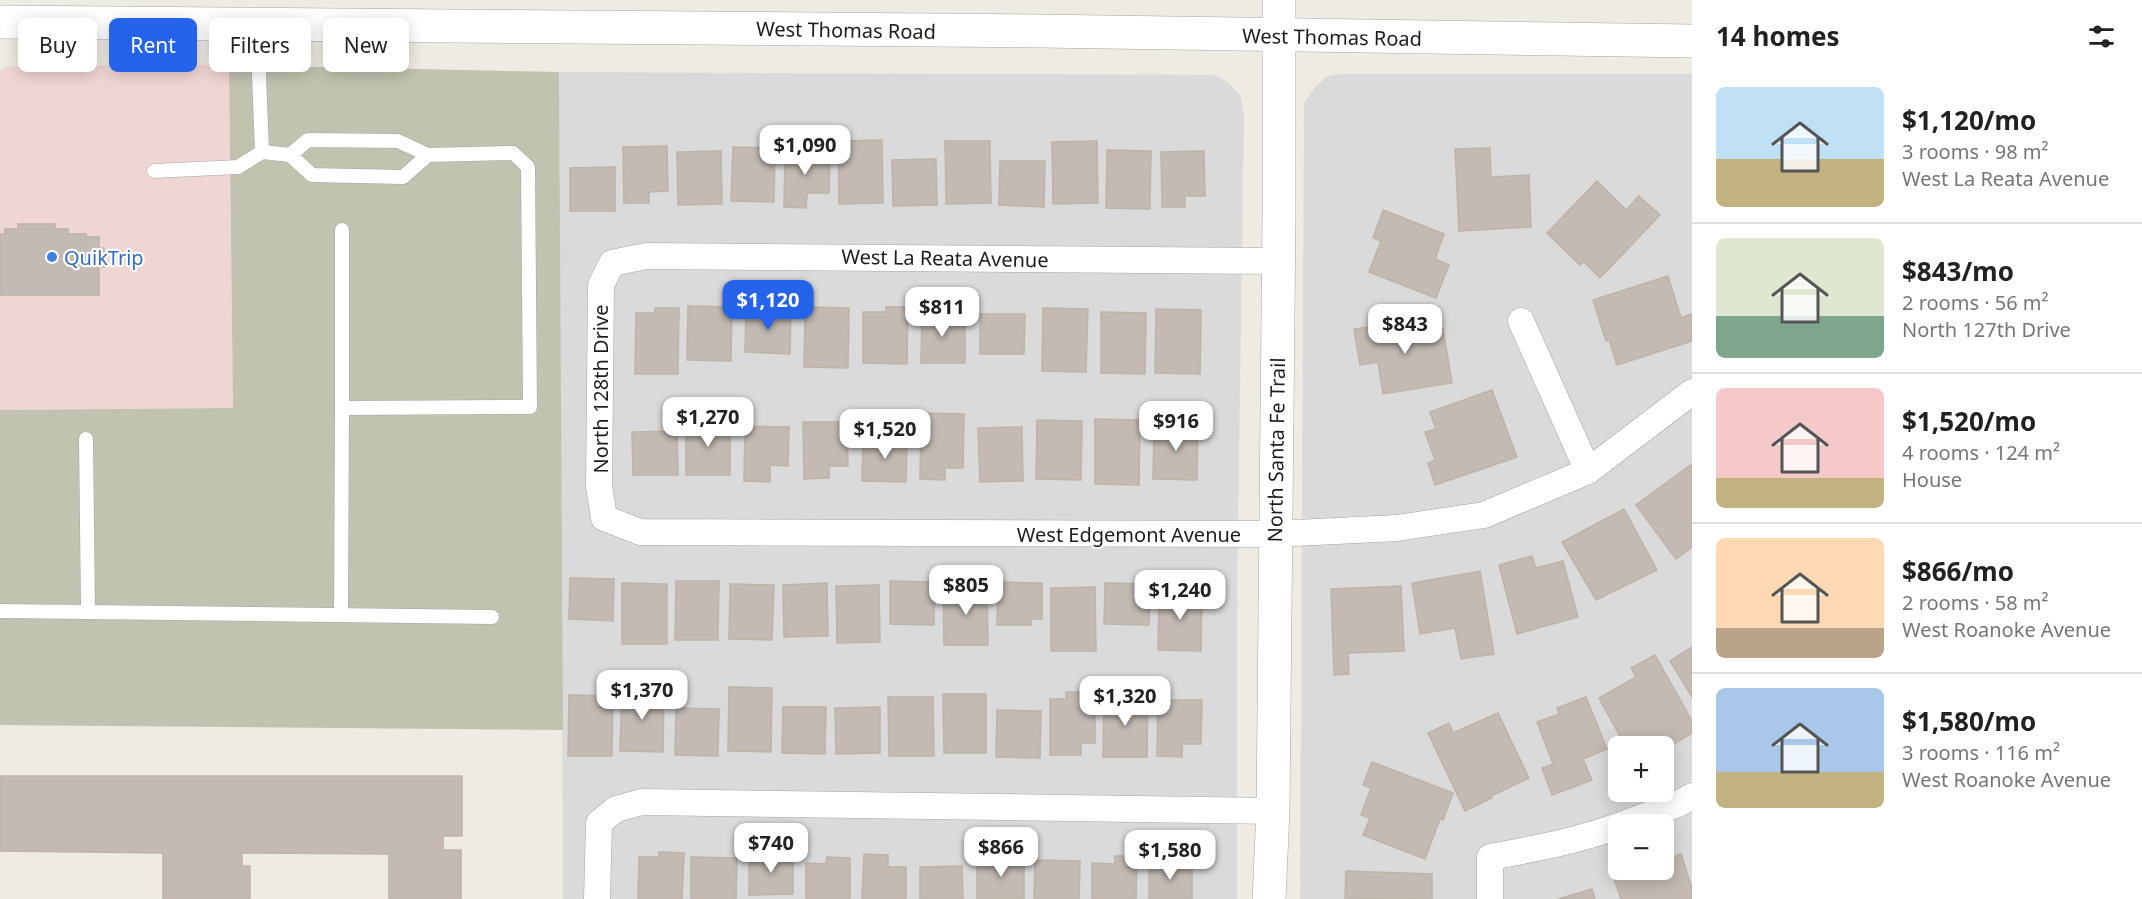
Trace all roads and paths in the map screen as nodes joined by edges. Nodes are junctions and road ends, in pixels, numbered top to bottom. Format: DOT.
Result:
graph roads {
  1 [pos="1279,0"];
  2 [pos="97,21"];
  3 [pos="209,23"];
  4 [pos="311,25"];
  5 [pos="1279,36"];
  6 [pos="1692,41"];
  7 [pos="259,72"];
  8 [pos="262,152"];
  9 [pos="290,155"];
  10 [pos="428,155"];
  11 [pos="154,171"];
  12 [pos="342,230"];
  13 [pos="1278,261"];
  14 [pos="612,263"];
  15 [pos="1521,321"];
  16 [pos="1692,392"];
  17 [pos="342,408"];
  18 [pos="86,439"];
  19 [pos="1588,471"];
  20 [pos="604,518"];
  21 [pos="1275,534"];
  22 [pos="0,611"];
  23 [pos="88,611"];
  24 [pos="341,615"];
  25 [pos="492,617"];
  26 [pos="1692,796"];
  27 [pos="1273,811"];
  28 [pos="1650,814"];
  29 [pos="1608,829"];
  30 [pos="597,899"];
  31 [pos="1269,899"];
  32 [pos="1490,899"];
  1 -- 5 [label="street, North Santa Fe Trail"];
  2 -- 3 [label="street, West Thomas Road"];
  4 -- 5 [label="street, West Thomas Road"];
  5 -- 6 [label="street, West Thomas Road"];
  5 -- 13 [label="street, North Santa Fe Trail"];
  7 -- 8 [label="lane"];
  8 -- 9 [label="lane"];
  8 -- 11 [label="lane"];
  9 -- 10 [label="lane"];
  9 -- 10 [label="lane"];
  10 -- 17 [label="lane"];
  12 -- 17 [label="lane"];
  13 -- 14 [label="street, West La Reata Avenue"];
  13 -- 21 [label="street, North Santa Fe Trail"];
  14 -- 20 [label="street, North 128th Drive"];
  15 -- 19 [label="street"];
  16 -- 19 [label="street, West Edgemont Avenue"];
  17 -- 24 [label="lane"];
  18 -- 23 [label="lane"];
  19 -- 21 [label="street, West Edgemont Avenue"];
  20 -- 21 [label="street, West Edgemont Avenue"];
  21 -- 27 [label="street, North Santa Fe Trail"];
  22 -- 23 [label="lane"];
  23 -- 24 [label="lane"];
  24 -- 25 [label="lane"];
  26 -- 28 [label="street"];
  27 -- 30 [label="street"];
  27 -- 31 [label="street, North Santa Fe Trail"];
  29 -- 32 [label="street"];
}
